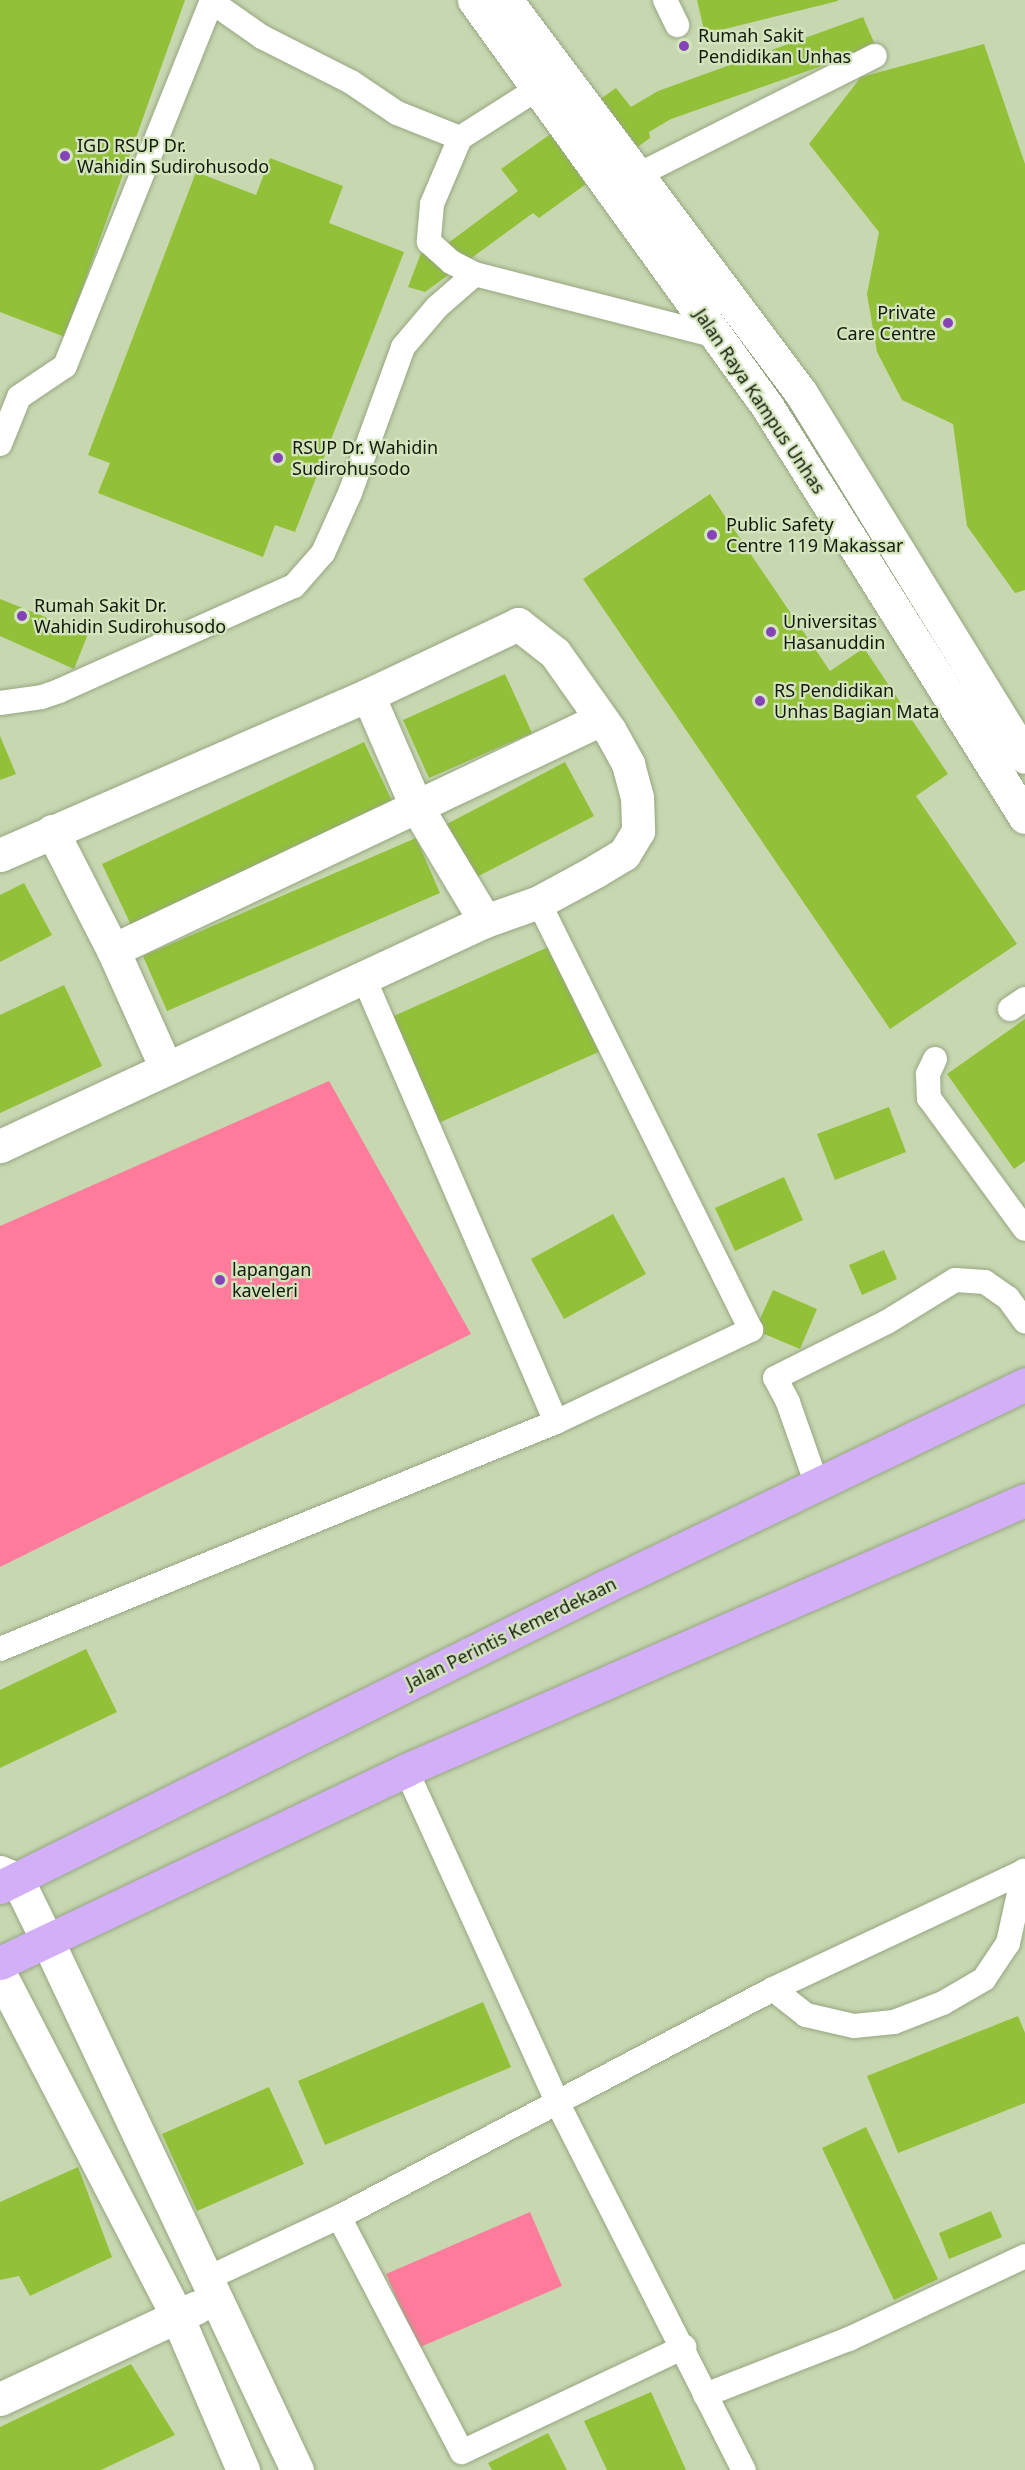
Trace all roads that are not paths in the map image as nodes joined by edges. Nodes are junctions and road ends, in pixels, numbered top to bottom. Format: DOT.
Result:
graph roads {
  1 [pos="474,0"];
  2 [pos="506,0"];
  3 [pos="665,0"];
  4 [pos="212,1"];
  5 [pos="677,25"];
  6 [pos="875,56"];
  7 [pos="537,89"];
  8 [pos="460,138"];
  9 [pos="638,175"];
  10 [pos="475,274"];
  11 [pos="720,337"];
  12 [pos="779,363"];
  13 [pos="749,379"];
  14 [pos="0,444"];
  15 [pos="368,695"];
  16 [pos="0,703"];
  17 [pos="601,718"];
  18 [pos="1025,757"];
  19 [pos="416,806"];
  20 [pos="1025,817"];
  21 [pos="52,831"];
  22 [pos="0,855"];
  23 [pos="539,902"];
  24 [pos="485,921"];
  25 [pos="113,950"];
  26 [pos="363,976"];
  27 [pos="935,1059"];
  28 [pos="166,1068"];
  29 [pos="0,1146"];
  30 [pos="1025,1229"];
  31 [pos="1025,1322"];
  32 [pos="1023,1390"];
  33 [pos="556,1422"];
  34 [pos="817,1485"];
  35 [pos="1025,1500"];
  36 [pos="0,1649"];
  37 [pos="406,1770"];
  38 [pos="1024,1871"];
  39 [pos="6,1879"];
  40 [pos="47,1940"];
  41 [pos="0,1963"];
  42 [pos="0,1974"];
  43 [pos="773,1989"];
  44 [pos="558,2104"];
  45 [pos="339,2217"];
  46 [pos="1025,2256"];
  47 [pos="212,2288"];
  48 [pos="177,2316"];
  49 [pos="684,2347"];
  50 [pos="705,2395"];
  51 [pos="0,2399"];
  52 [pos="466,2461"];
  53 [pos="243,2470"];
  54 [pos="297,2470"];
  55 [pos="744,2470"];
  1 -- 7 [label="street, Jalan Raya Kampus Unhas"];
  2 -- 9 [label="street, Jalan Raya Kampus Unhas"];
  3 -- 5 [label="lane"];
  4 -- 8 [label="lane"];
  4 -- 14 [label="lane"];
  6 -- 9 [label="lane"];
  7 -- 8 [label="lane"];
  7 -- 11 [label="street, Jalan Raya Kampus Unhas"];
  8 -- 10 [label="lane"];
  9 -- 12 [label="street, Jalan Raya Kampus Unhas"];
  10 -- 11 [label="lane"];
  10 -- 16 [label="lane"];
  11 -- 13 [label="street, Jalan Raya Kampus Unhas"];
  12 -- 13 [label="street"];
  12 -- 18 [label="street, Jalan Raya Kampus Unhas"];
  13 -- 20 [label="street, Jalan Raya Kampus Unhas"];
  15 -- 17 [label="street"];
  15 -- 19 [label="street"];
  15 -- 21 [label="street"];
  17 -- 19 [label="street"];
  17 -- 23 [label="street"];
  19 -- 24 [label="street"];
  19 -- 25 [label="street"];
  21 -- 22 [label="street"];
  21 -- 25 [label="street"];
  23 -- 24 [label="street"];
  23 -- 33 [label="lane"];
  24 -- 26 [label="street"];
  25 -- 28 [label="street"];
  26 -- 28 [label="street"];
  26 -- 33 [label="lane"];
  27 -- 30 [label="lane"];
  28 -- 29 [label="street"];
  31 -- 34 [label="lane"];
  32 -- 34 [label="highway, Jalan Perintis Kemerdekaan"];
  33 -- 36 [label="lane"];
  34 -- 39 [label="highway, Jalan Perintis Kemerdekaan"];
  35 -- 37 [label="highway"];
  37 -- 40 [label="highway"];
  37 -- 44 [label="lane"];
  38 -- 43 [label="lane"];
  38 -- 43 [label="lane"];
  39 -- 40 [label="street"];
  40 -- 41 [label="highway"];
  40 -- 47 [label="street"];
  42 -- 48 [label="street"];
  43 -- 44 [label="lane"];
  44 -- 45 [label="lane"];
  44 -- 49 [label="lane"];
  45 -- 47 [label="lane"];
  45 -- 52 [label="lane"];
  46 -- 50 [label="lane"];
  47 -- 48 [label="street"];
  47 -- 54 [label="street"];
  48 -- 51 [label="street"];
  48 -- 53 [label="street"];
  49 -- 50 [label="lane"];
  49 -- 52 [label="lane"];
  50 -- 55 [label="lane"];
}
